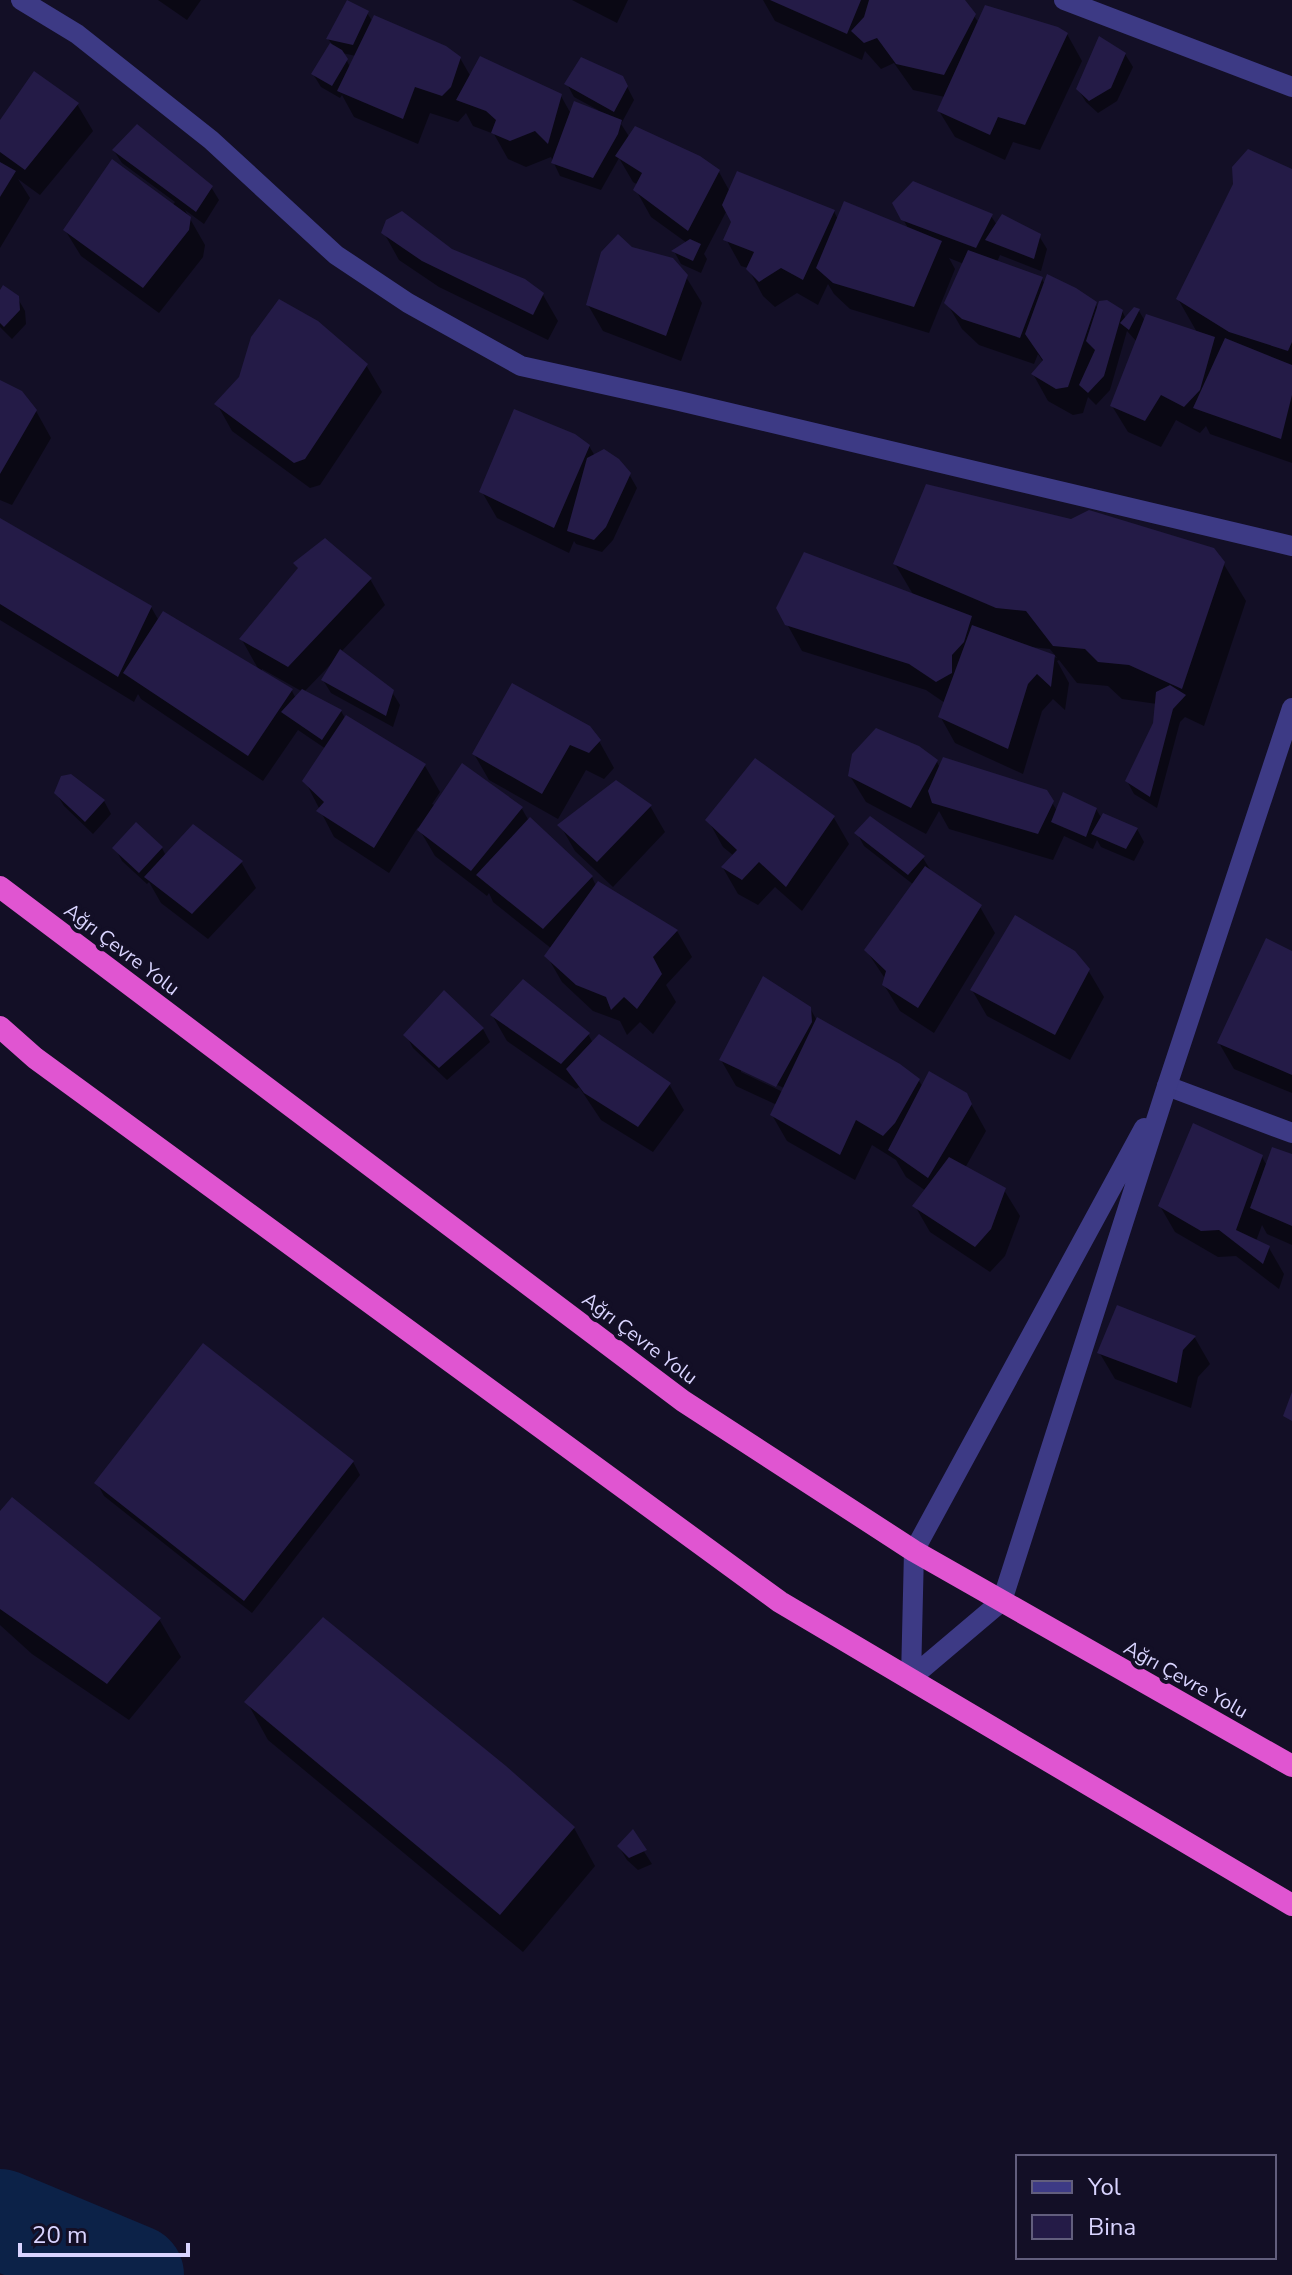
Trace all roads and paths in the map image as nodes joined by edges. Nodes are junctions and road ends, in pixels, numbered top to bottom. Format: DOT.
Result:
graph roads {
  1 [pos="21,0"];
  2 [pos="1064,0"];
  3 [pos="1292,87"];
  4 [pos="1292,546"];
  5 [pos="1292,708"];
  6 [pos="0,887"];
  7 [pos="0,1027"];
  8 [pos="1167,1086"];
  9 [pos="1292,1133"];
  10 [pos="914,1551"];
  11 [pos="1002,1601"];
  12 [pos="911,1678"];
  13 [pos="1292,1766"];
  14 [pos="1292,1905"];
  1 -- 4 [label="street"];
  2 -- 3 [label="street"];
  5 -- 8 [label="street"];
  6 -- 10 [label="highway, Ağrı Çevre Yolu"];
  7 -- 12 [label="highway"];
  8 -- 9 [label="street"];
  8 -- 10 [label="street"];
  8 -- 11 [label="street"];
  10 -- 11 [label="highway, Ağrı Çevre Yolu"];
  10 -- 12 [label="street"];
  11 -- 12 [label="street"];
  11 -- 13 [label="highway, Ağrı Çevre Yolu"];
  12 -- 14 [label="highway"];
}
